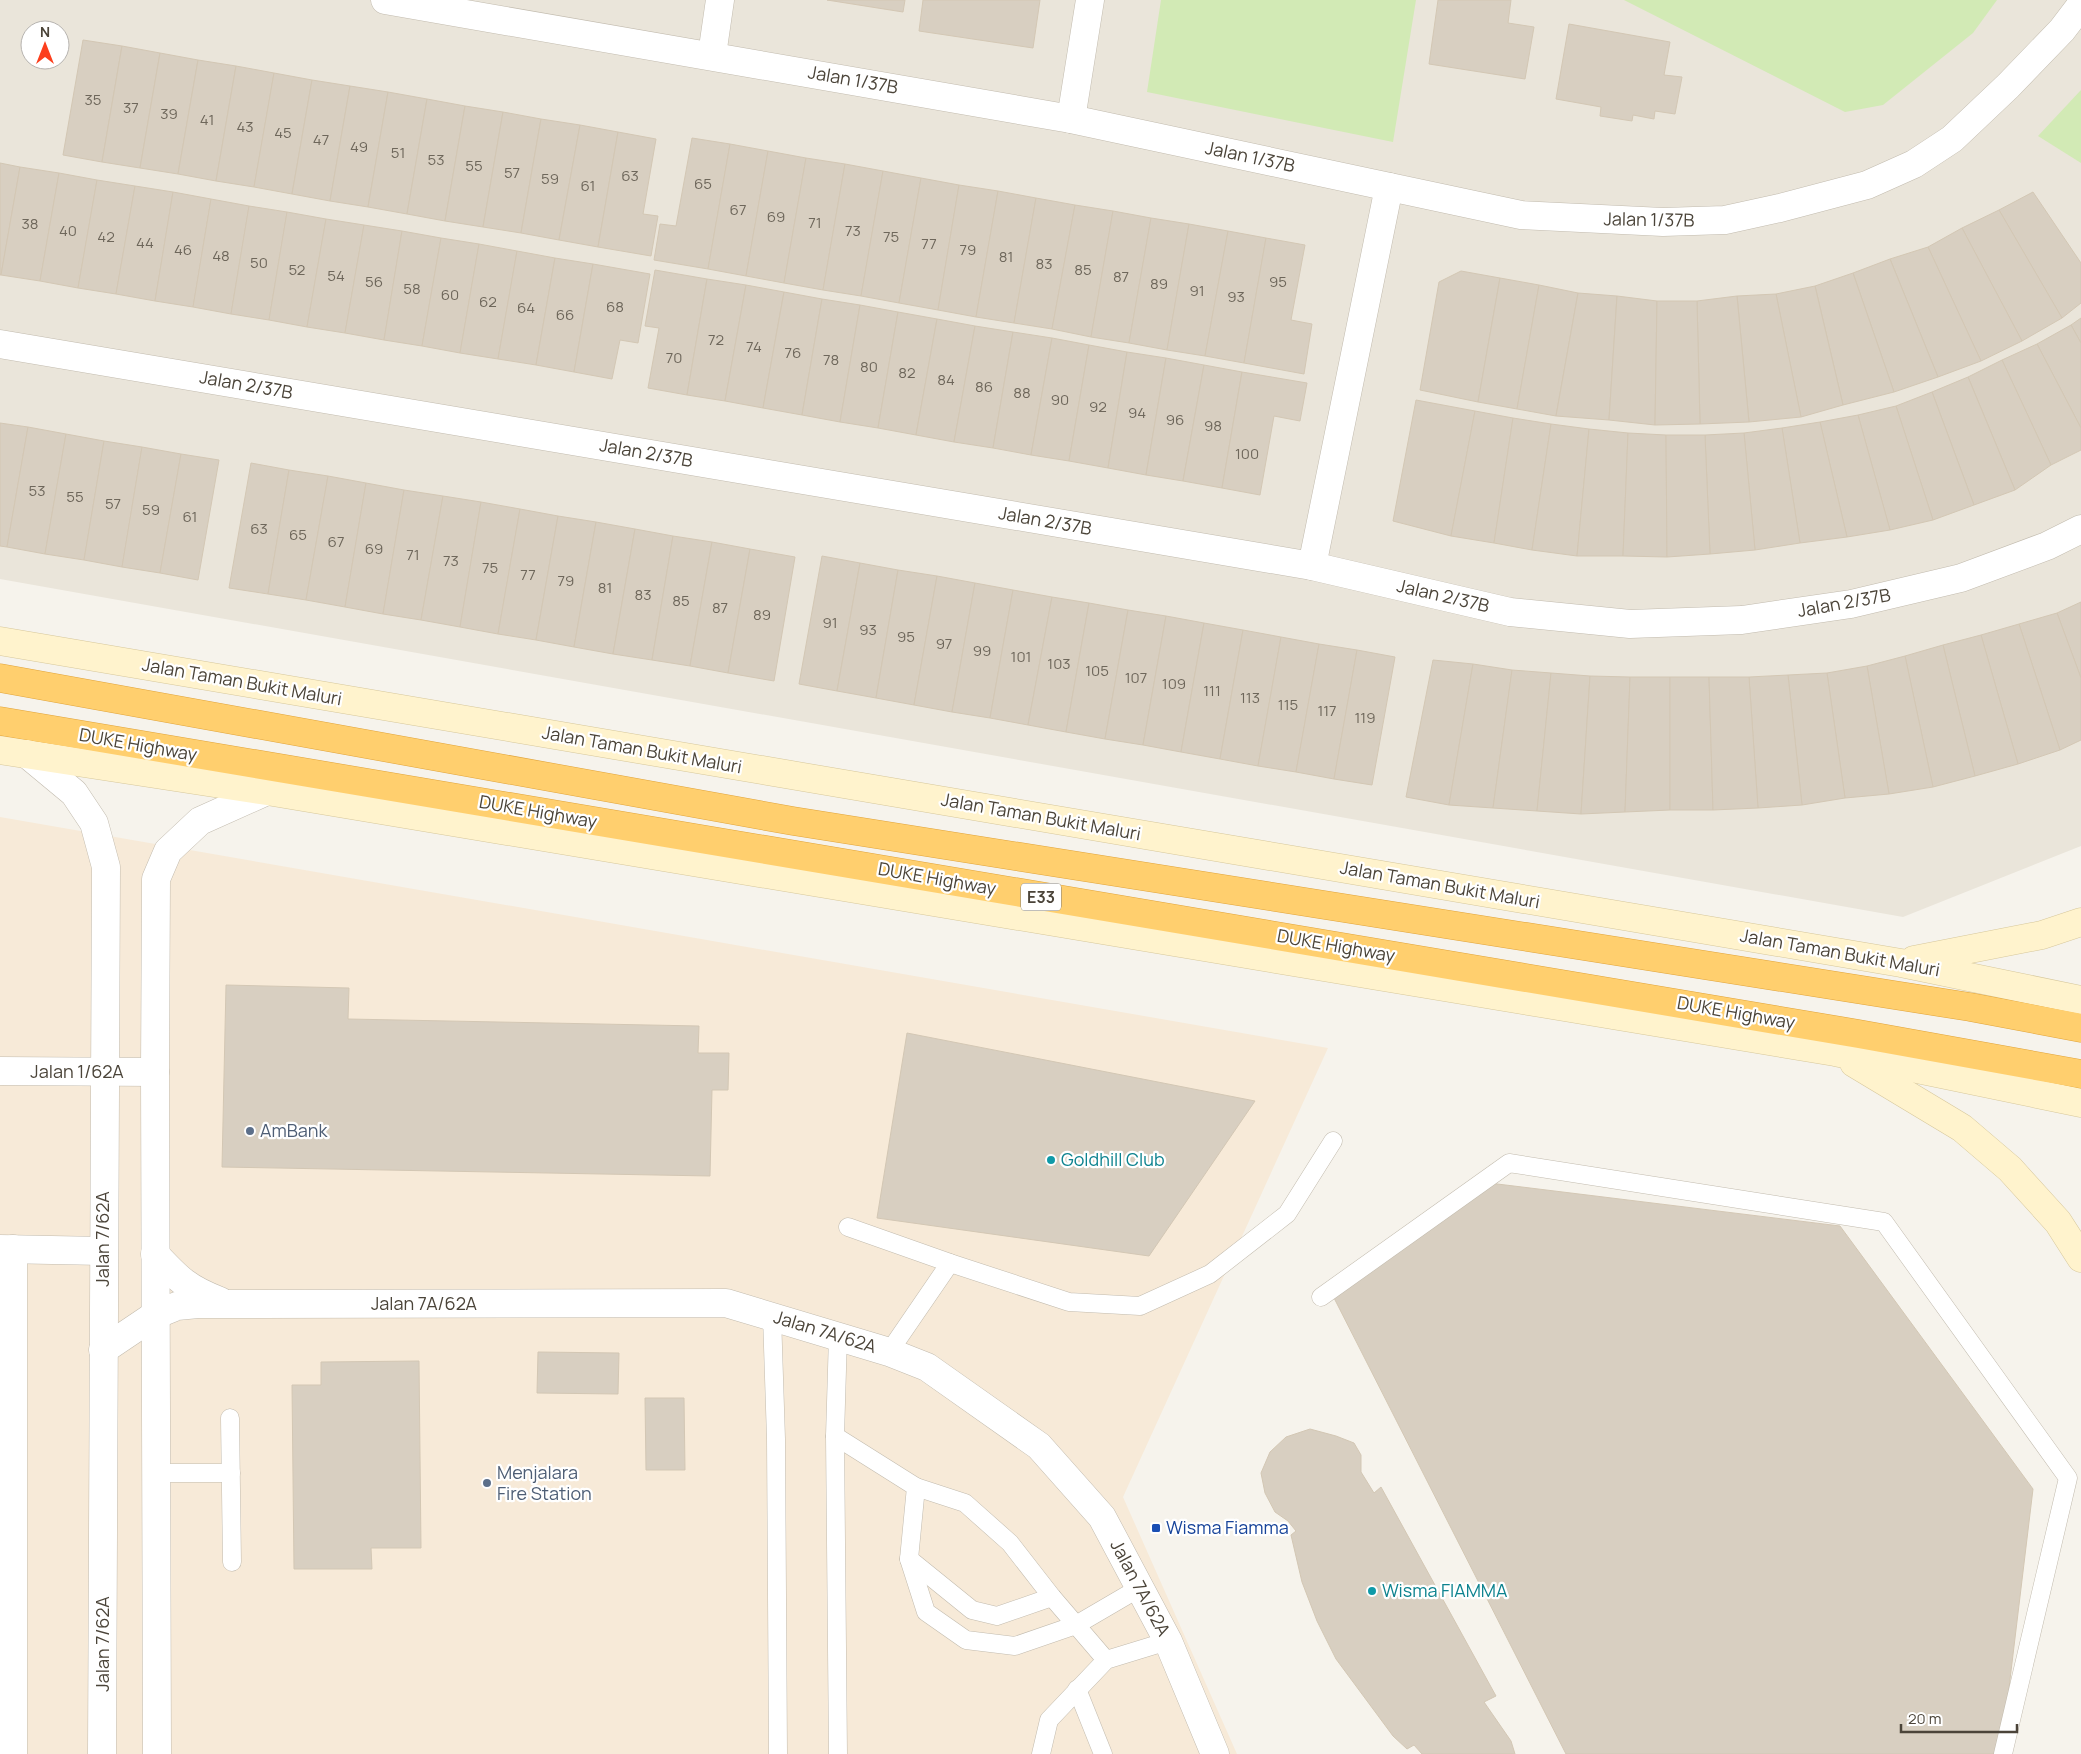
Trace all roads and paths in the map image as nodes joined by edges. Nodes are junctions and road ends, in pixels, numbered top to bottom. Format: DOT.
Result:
graph roads {
  1 [pos="385,0"];
  2 [pos="720,0"];
  3 [pos="1090,0"];
  4 [pos="2081,5"];
  5 [pos="712,55"];
  6 [pos="1072,119"];
  7 [pos="1389,187"];
  8 [pos="0,344"];
  9 [pos="2081,529"];
  10 [pos="1312,566"];
  11 [pos="0,641"];
  12 [pos="0,678"];
  13 [pos="0,721"];
  14 [pos="0,750"];
  15 [pos="27,754"];
  16 [pos="267,791"];
  17 [pos="2081,922"];
  18 [pos="1901,963"];
  19 [pos="2081,1000"];
  20 [pos="2081,1028"];
  21 [pos="1835,1052"];
  22 [pos="0,1071"];
  23 [pos="104,1072"];
  24 [pos="155,1072"];
  25 [pos="2081,1074"];
  26 [pos="2081,1103"];
  27 [pos="1333,1141"];
  28 [pos="848,1227"];
  29 [pos="6,1249"];
  30 [pos="103,1250"];
  31 [pos="155,1254"];
  32 [pos="2081,1258"];
  33 [pos="950,1263"];
  34 [pos="1321,1297"];
  35 [pos="227,1304"];
  36 [pos="155,1314"];
  37 [pos="772,1316"];
  38 [pos="838,1336"];
  39 [pos="103,1350"];
  40 [pos="889,1352"];
  41 [pos="230,1418"];
  42 [pos="835,1436"];
  43 [pos="6,1461"];
  44 [pos="156,1473"];
  45 [pos="231,1473"];
  46 [pos="916,1488"];
  47 [pos="909,1559"];
  48 [pos="232,1562"];
  49 [pos="1141,1587"];
  50 [pos="1052,1597"];
  51 [pos="1076,1624"];
  52 [pos="1168,1641"];
  53 [pos="1106,1660"];
  54 [pos="1077,1689"];
  55 [pos="12,1754"];
  56 [pos="102,1754"];
  57 [pos="157,1754"];
  58 [pos="778,1754"];
  59 [pos="838,1754"];
  60 [pos="1040,1754"];
  61 [pos="1103,1754"];
  62 [pos="1215,1754"];
  63 [pos="2003,1754"];
  1 -- 5 [label="street, Jalan 1/37B"];
  2 -- 5 [label="street"];
  3 -- 6 [label="street"];
  4 -- 7 [label="street, Jalan 1/37B"];
  5 -- 6 [label="street, Jalan 1/37B"];
  6 -- 7 [label="street, Jalan 1/37B"];
  7 -- 10 [label="street"];
  8 -- 10 [label="street, Jalan 2/37B"];
  9 -- 10 [label="street, Jalan 2/37B"];
  11 -- 18 [label="main road, Jalan Taman Bukit Maluri"];
  12 -- 20 [label="highway, DUKE Highway / E33"];
  13 -- 25 [label="highway, DUKE Highway / E33"];
  14 -- 15 [label="main road"];
  15 -- 16 [label="main road"];
  15 -- 23 [label="street, Jalan 7/62A"];
  16 -- 21 [label="main road"];
  16 -- 24 [label="street"];
  17 -- 18 [label="main road"];
  18 -- 19 [label="main road, Jalan Taman Bukit Maluri"];
  21 -- 26 [label="main road"];
  21 -- 32 [label="main road"];
  22 -- 23 [label="street, Jalan 1/62A"];
  23 -- 24 [label="street, Jalan 1/62A"];
  23 -- 30 [label="street, Jalan 7/62A"];
  24 -- 31 [label="street"];
  27 -- 33 [label="lane"];
  28 -- 33 [label="lane"];
  29 -- 30 [label="street"];
  29 -- 43 [label="street"];
  30 -- 39 [label="street, Jalan 7/62A"];
  31 -- 35 [label="street, Jalan 7A/62A"];
  31 -- 36 [label="street"];
  33 -- 40 [label="lane"];
  34 -- 63 [label="lane"];
  35 -- 36 [label="street, Jalan 7A/62A"];
  35 -- 37 [label="street, Jalan 7A/62A"];
  36 -- 39 [label="street, Jalan 7A/62A"];
  36 -- 44 [label="street"];
  37 -- 38 [label="street, Jalan 7A/62A"];
  37 -- 58 [label="lane"];
  38 -- 40 [label="street, Jalan 7A/62A"];
  38 -- 42 [label="lane"];
  39 -- 56 [label="street, Jalan 7/62A"];
  40 -- 49 [label="street, Jalan 7A/62A"];
  41 -- 45 [label="lane"];
  42 -- 46 [label="lane"];
  42 -- 59 [label="lane"];
  43 -- 55 [label="street"];
  44 -- 45 [label="lane"];
  44 -- 57 [label="street"];
  45 -- 48 [label="lane"];
  46 -- 47 [label="lane"];
  46 -- 50 [label="lane"];
  47 -- 50 [label="lane"];
  47 -- 51 [label="lane"];
  49 -- 51 [label="lane"];
  49 -- 52 [label="street, Jalan 7A/62A"];
  50 -- 51 [label="lane"];
  51 -- 53 [label="lane"];
  52 -- 53 [label="lane"];
  52 -- 62 [label="street, Jalan 7A/62A"];
  53 -- 54 [label="lane"];
  54 -- 60 [label="lane"];
  54 -- 61 [label="lane"];
}
